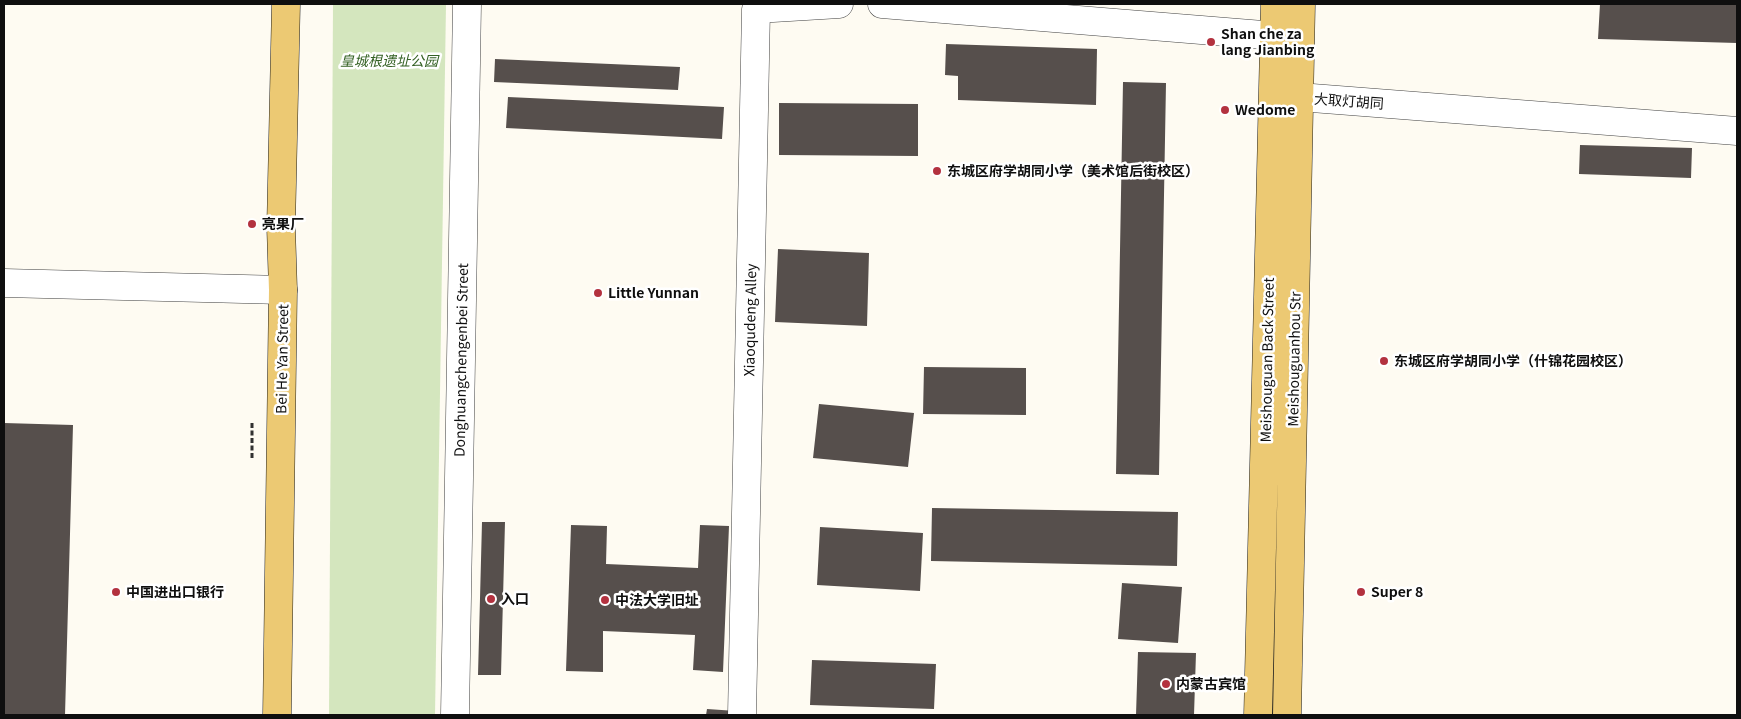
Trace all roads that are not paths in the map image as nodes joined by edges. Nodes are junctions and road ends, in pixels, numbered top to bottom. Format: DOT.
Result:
graph roads {
  1 [pos="286,4"];
  2 [pos="466,4"];
  3 [pos="839,4"];
  4 [pos="882,4"];
  5 [pos="1275,4"];
  6 [pos="1301,4"];
  7 [pos="1275,36"];
  8 [pos="1299,97"];
  9 [pos="1737,131"];
  10 [pos="4,283"];
  11 [pos="283,290"];
  12 [pos="277,715"];
  13 [pos="455,715"];
  14 [pos="742,715"];
  15 [pos="1258,715"];
  16 [pos="1287,715"];
  1 -- 11 [label="main road, Bei He Yan Street"];
  2 -- 13 [label="street, Donghuangchengenbei Street"];
  3 -- 14 [label="street, Xiaoqudeng Alley"];
  4 -- 7 [label="street"];
  5 -- 7 [label="main road, Meishouguan Back Street"];
  6 -- 8 [label="main road, Meishouguanhou Str"];
  7 -- 8 [label="street, 大取灯胡同"];
  7 -- 15 [label="main road, Meishouguan Back Street"];
  8 -- 9 [label="street, 大取灯胡同"];
  8 -- 16 [label="main road, Meishouguanhou Str"];
  10 -- 11 [label="street"];
  11 -- 12 [label="main road, Bei He Yan Street"];
}
